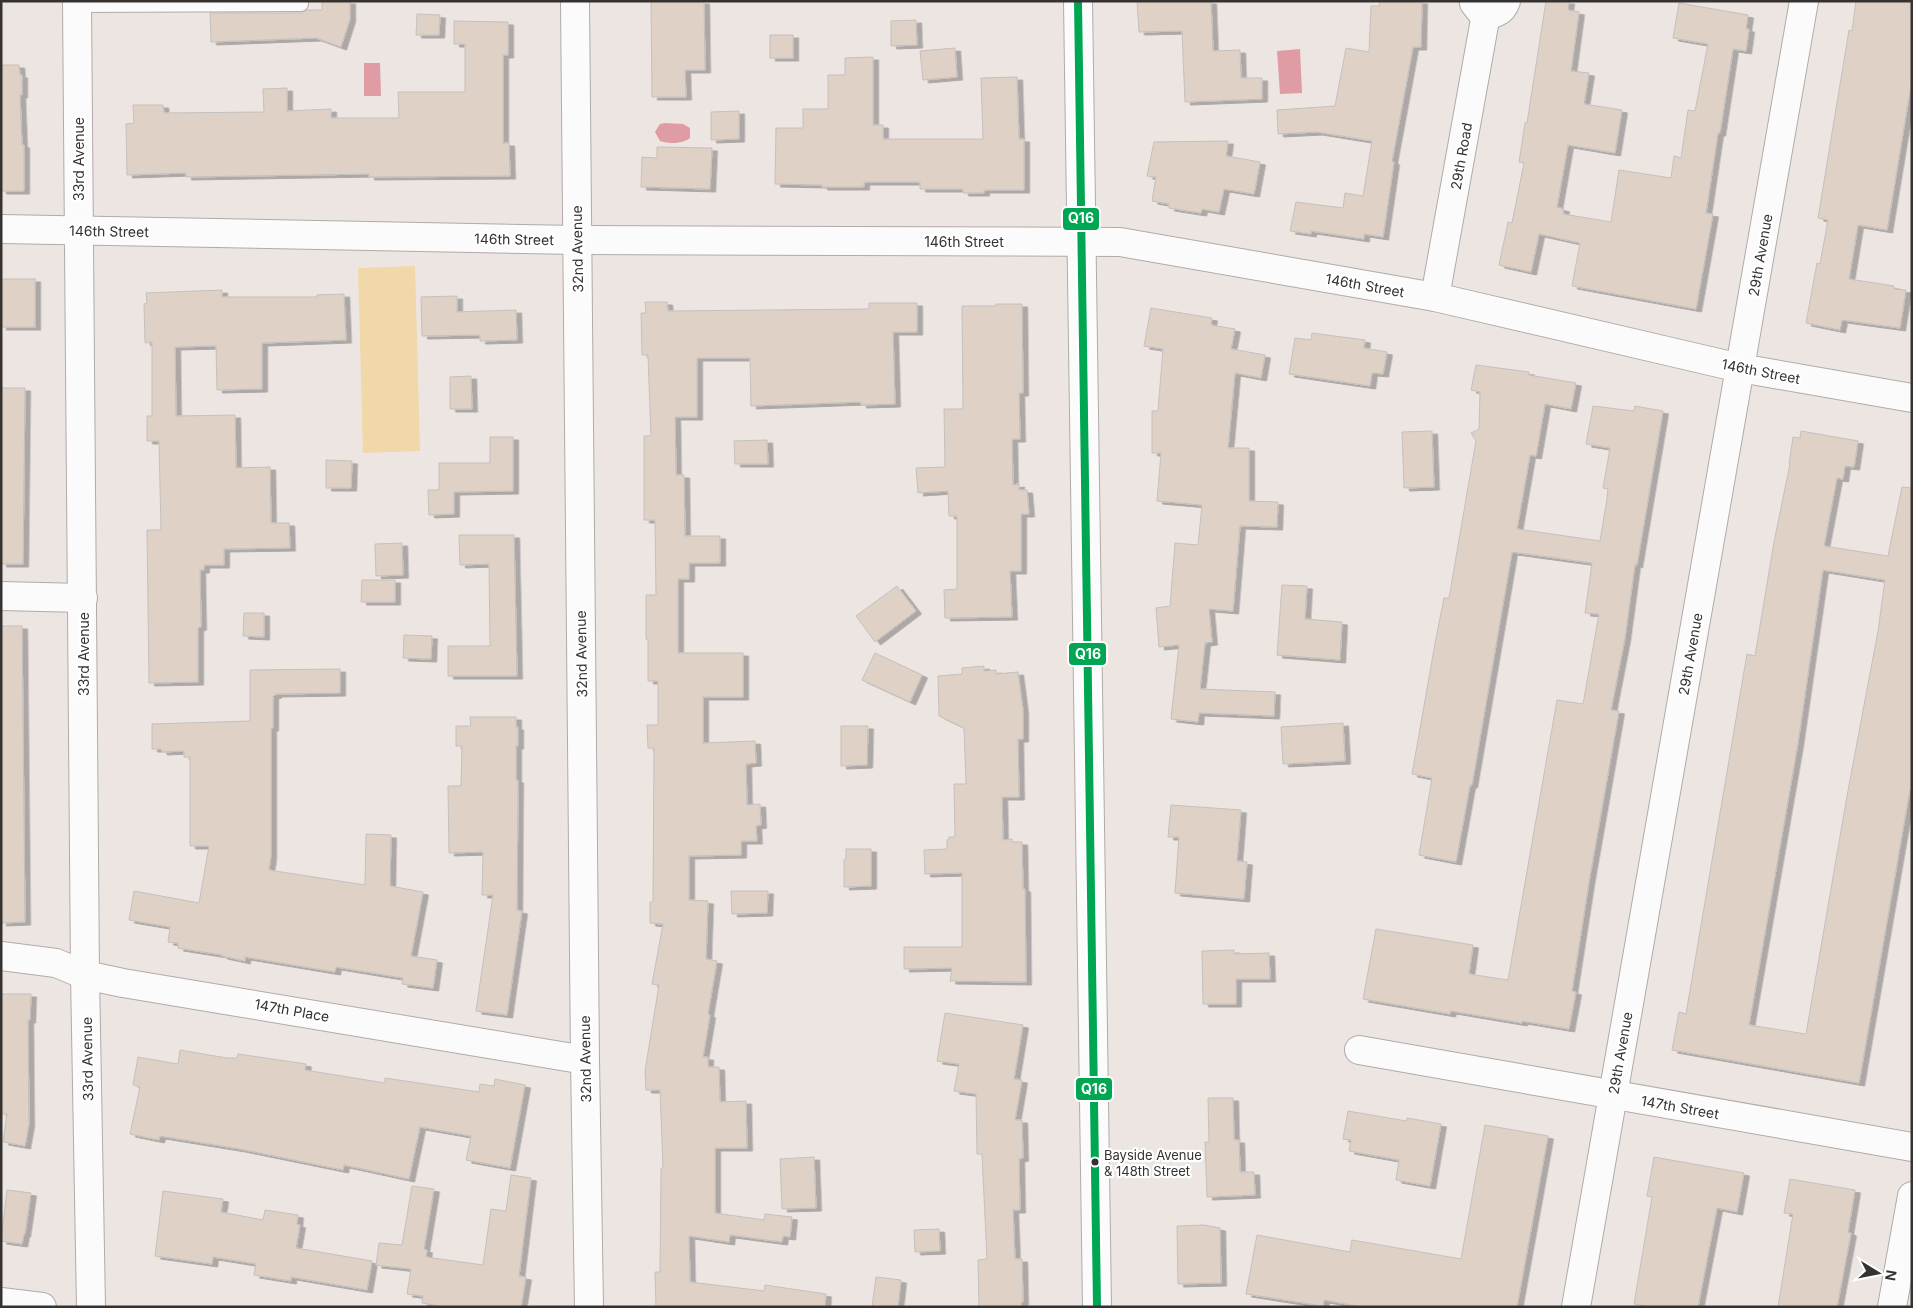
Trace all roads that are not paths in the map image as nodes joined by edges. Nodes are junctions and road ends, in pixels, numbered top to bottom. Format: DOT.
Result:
graph roads {
  1 [pos="300,1"];
  2 [pos="575,1"];
  3 [pos="1078,1"];
  4 [pos="1804,1"];
  5 [pos="77,3"];
  6 [pos="1489,6"];
  7 [pos="1,229"];
  8 [pos="79,230"];
  9 [pos="577,240"];
  10 [pos="1082,241"];
  11 [pos="1435,297"];
  12 [pos="1740,368"];
  13 [pos="1912,398"];
  14 [pos="1,596"];
  15 [pos="83,598"];
  16 [pos="1,956"];
  17 [pos="85,975"];
  18 [pos="1359,1050"];
  19 [pos="585,1060"];
  20 [pos="1613,1095"];
  21 [pos="1912,1147"];
  22 [pos="1912,1196"];
  23 [pos="1,1302"];
  24 [pos="42,1307"];
  25 [pos="91,1307"];
  26 [pos="589,1307"];
  27 [pos="1097,1307"];
  28 [pos="1576,1307"];
  29 [pos="1892,1307"];
  1 -- 5 [label="lane"];
  2 -- 9 [label="street, 32nd Avenue"];
  3 -- 10 [label="street"];
  4 -- 12 [label="street, 29th Avenue"];
  5 -- 8 [label="street, 33rd Avenue"];
  6 -- 11 [label="street, 29th Road"];
  7 -- 8 [label="street, 146th Street"];
  8 -- 9 [label="street, 146th Street"];
  8 -- 15 [label="street, 33rd Avenue"];
  9 -- 10 [label="street, 146th Street"];
  9 -- 19 [label="street, 32nd Avenue"];
  10 -- 11 [label="street, 146th Street"];
  10 -- 27 [label="street"];
  11 -- 12 [label="street, 146th Street"];
  12 -- 13 [label="street, 146th Street"];
  12 -- 20 [label="street, 29th Avenue"];
  14 -- 15 [label="street"];
  15 -- 17 [label="street, 33rd Avenue"];
  16 -- 17 [label="street, 147th Place"];
  17 -- 19 [label="street, 147th Place"];
  17 -- 25 [label="street, 33rd Avenue"];
  18 -- 20 [label="street, 147th Street"];
  19 -- 26 [label="street, 32nd Avenue"];
  20 -- 21 [label="street, 147th Street"];
  20 -- 28 [label="street, 29th Avenue"];
  22 -- 29 [label="street"];
  23 -- 24 [label="street"];
}
